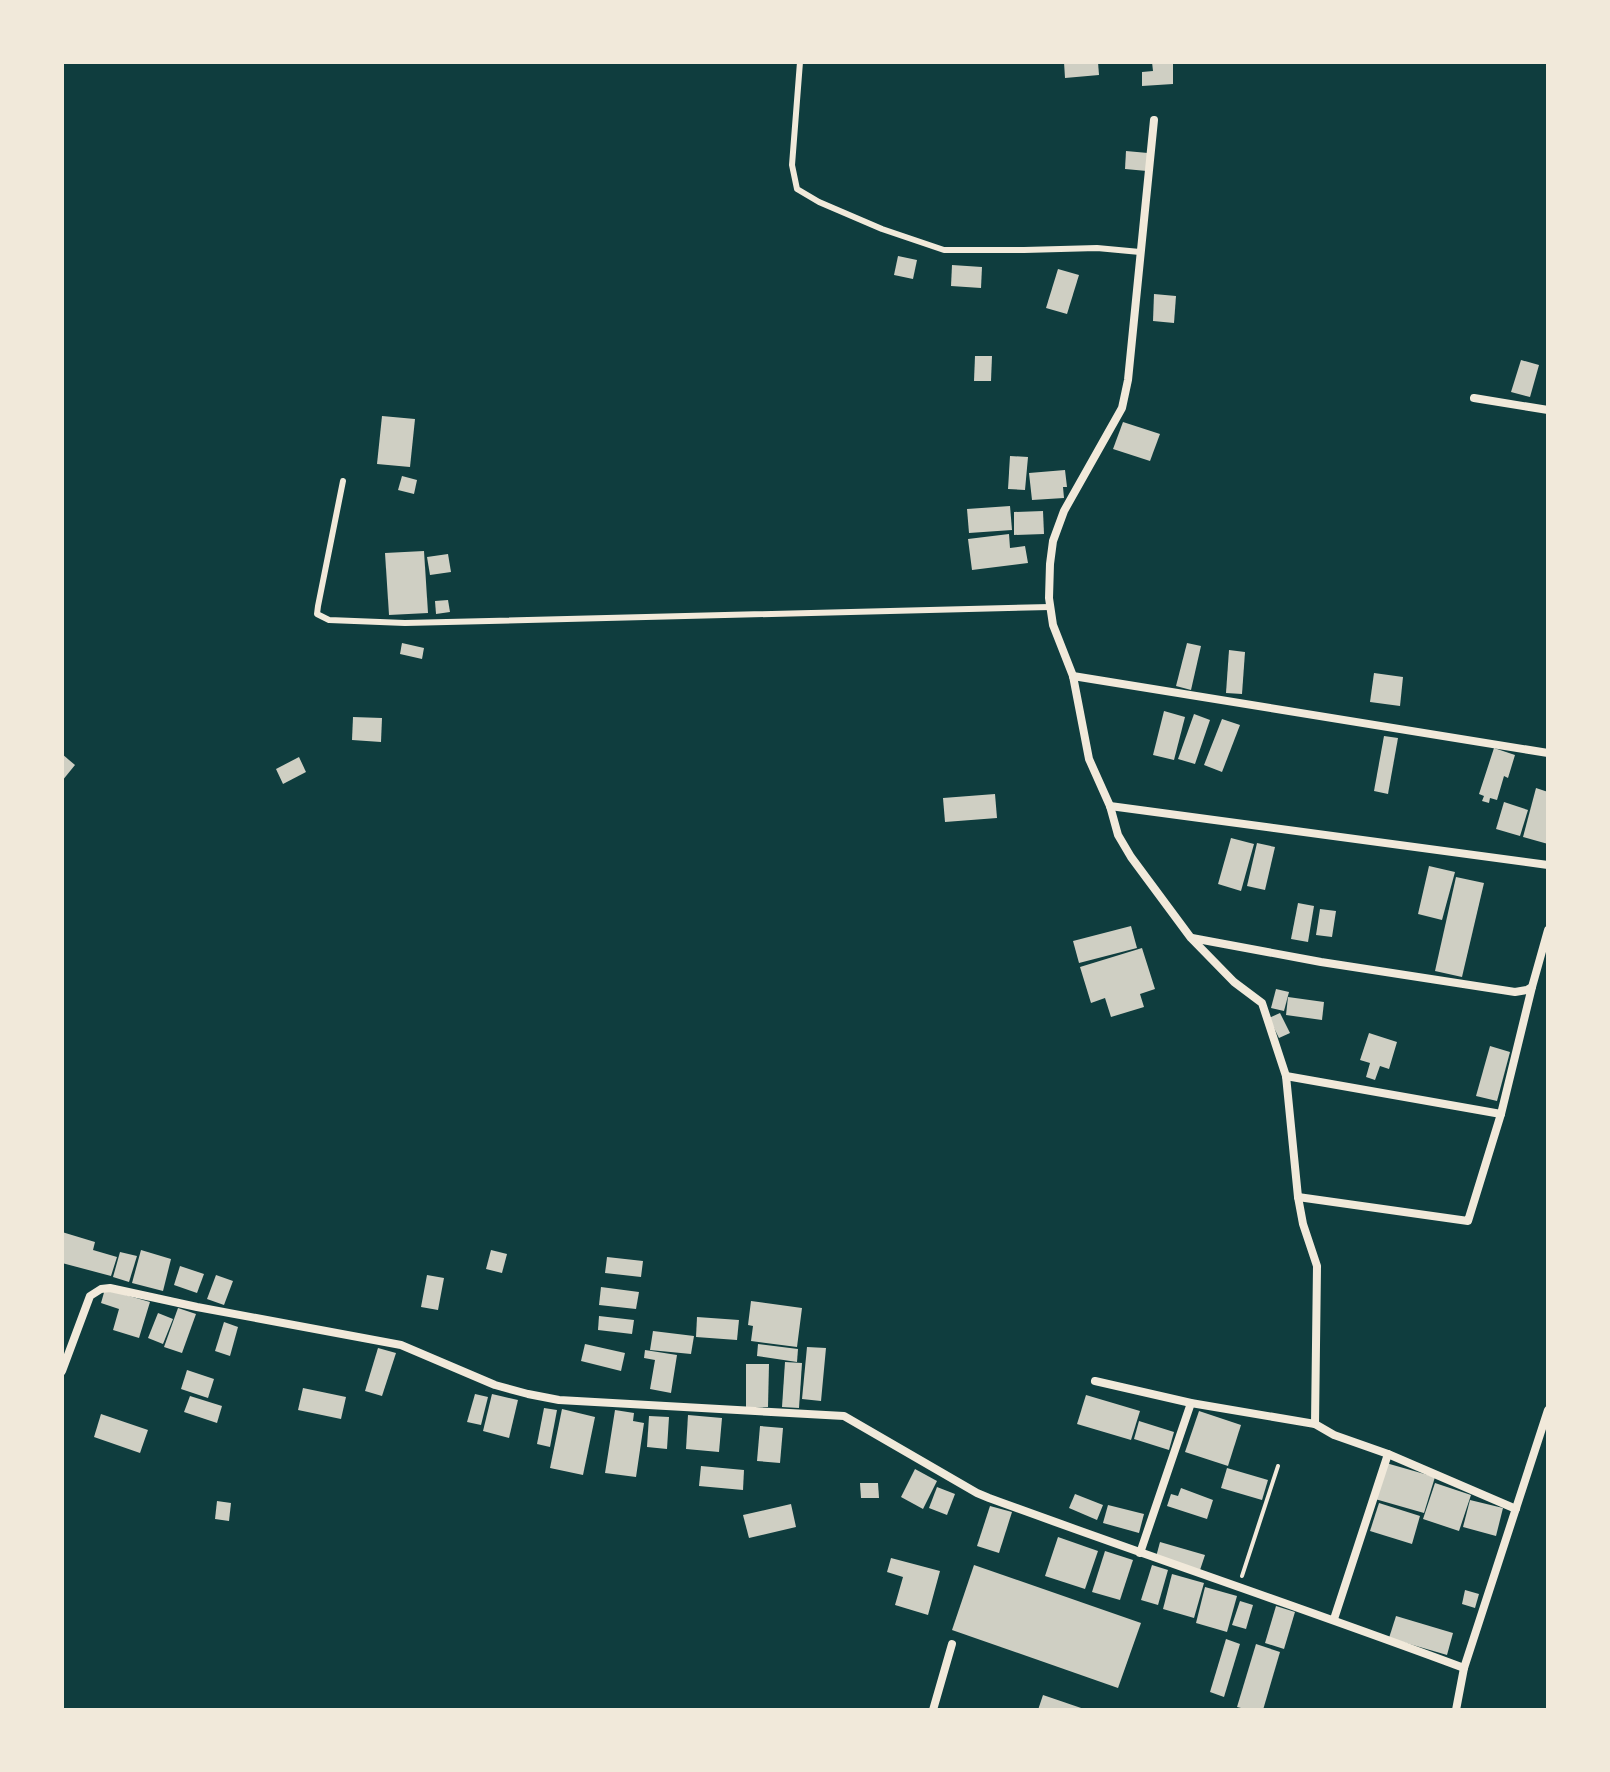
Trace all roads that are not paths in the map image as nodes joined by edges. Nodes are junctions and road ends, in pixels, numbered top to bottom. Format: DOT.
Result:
graph roads {
  1 [pos="800,62"];
  2 [pos="1154,120"];
  3 [pos="1140,252"];
  4 [pos="1474,398"];
  5 [pos="1548,410"];
  6 [pos="343,481"];
  7 [pos="1050,607"];
  8 [pos="1073,676"];
  9 [pos="1548,753"];
  10 [pos="1110,806"];
  11 [pos="1548,865"];
  12 [pos="1548,930"];
  13 [pos="1191,938"];
  14 [pos="1532,987"];
  15 [pos="1286,1076"];
  16 [pos="1501,1114"];
  17 [pos="1298,1197"];
  18 [pos="62,1371"];
  19 [pos="1095,1381"];
  20 [pos="1191,1403"];
  21 [pos="1548,1413"];
  22 [pos="1315,1424"];
  23 [pos="1388,1454"];
  24 [pos="1516,1509"];
  25 [pos="1140,1553"];
  26 [pos="1334,1619"];
  27 [pos="952,1644"];
  28 [pos="1464,1668"];
  29 [pos="933,1710"];
  30 [pos="1456,1710"];
  1 -- 3 [label="lane"];
  2 -- 3 [label="street"];
  3 -- 7 [label="street"];
  4 -- 5 [label="street"];
  6 -- 7 [label="lane"];
  7 -- 8 [label="street"];
  8 -- 9 [label="street"];
  8 -- 10 [label="street"];
  10 -- 11 [label="street"];
  10 -- 13 [label="street"];
  12 -- 14 [label="street"];
  13 -- 14 [label="street"];
  13 -- 15 [label="street"];
  14 -- 16 [label="street"];
  15 -- 16 [label="street"];
  15 -- 17 [label="street"];
  16 -- 17 [label="street"];
  17 -- 22 [label="street"];
  18 -- 25 [label="street"];
  19 -- 20 [label="street"];
  20 -- 22 [label="street"];
  20 -- 25 [label="street"];
  21 -- 24 [label="street"];
  22 -- 23 [label="street"];
  23 -- 24 [label="street"];
  23 -- 26 [label="street"];
  24 -- 28 [label="street"];
  25 -- 26 [label="street"];
  26 -- 28 [label="street"];
  27 -- 29 [label="street"];
  28 -- 30 [label="street"];
}
